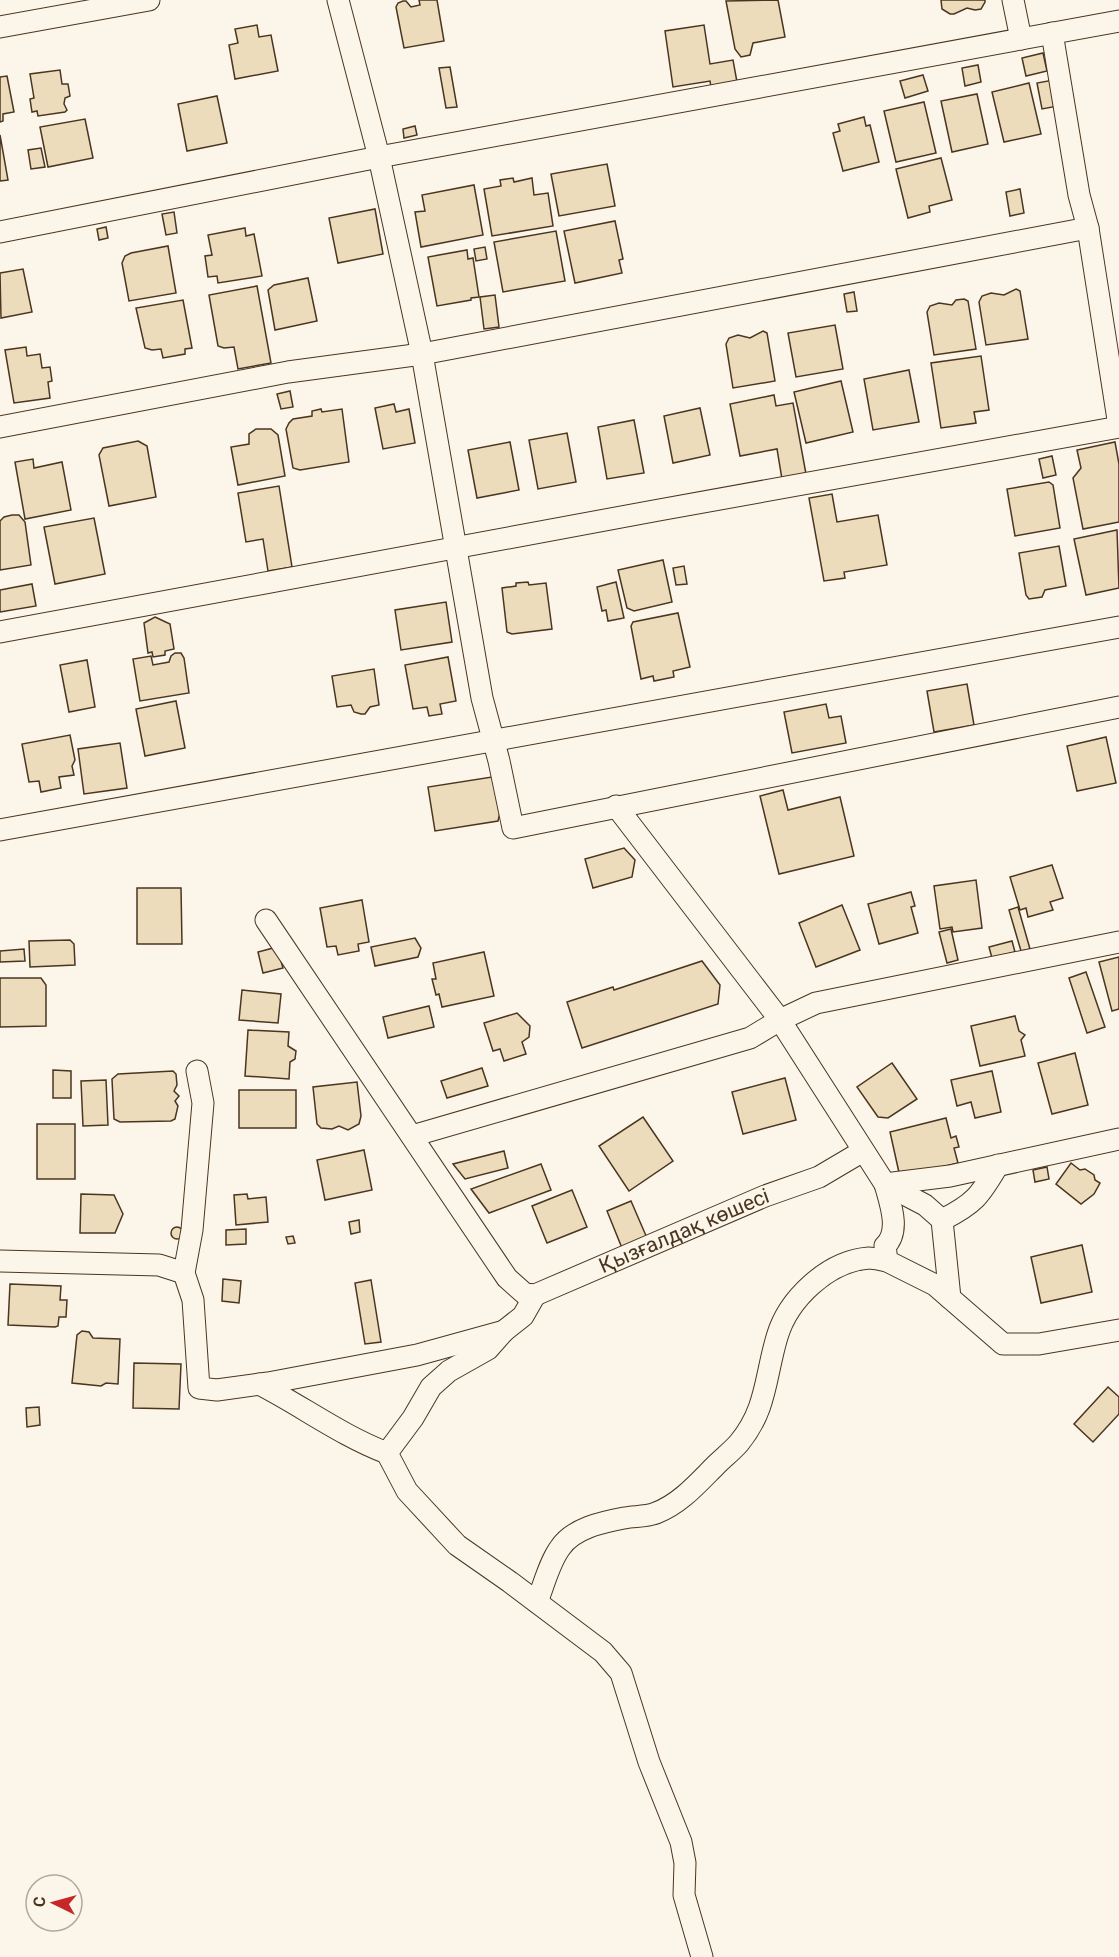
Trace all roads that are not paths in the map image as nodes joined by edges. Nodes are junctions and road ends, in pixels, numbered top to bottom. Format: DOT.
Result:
graph roads {
  1 [pos="149,0"];
  2 [pos="338,0"];
  3 [pos="1013,0"];
  4 [pos="1119,21"];
  5 [pos="0,27"];
  6 [pos="1052,33"];
  7 [pos="1021,39"];
  8 [pos="379,157"];
  9 [pos="1088,228"];
  10 [pos="0,232"];
  11 [pos="422,354"];
  12 [pos="0,427"];
  13 [pos="1119,427"];
  14 [pos="455,548"];
  15 [pos="1119,627"];
  16 [pos="0,632"];
  17 [pos="1119,707"];
  18 [pos="492,742"];
  19 [pos="616,806"];
  20 [pos="0,830"];
  21 [pos="266,920"];
  22 [pos="1119,942"];
  23 [pos="780,1020"];
  24 [pos="197,1071"];
  25 [pos="412,1136"];
  26 [pos="1119,1139"];
  27 [pos="863,1151"];
  28 [pos="998,1165"];
  29 [pos="885,1185"];
  30 [pos="942,1220"];
  31 [pos="0,1261"];
  32 [pos="887,1261"];
  33 [pos="184,1273"];
  34 [pos="535,1295"];
  35 [pos="950,1299"];
  36 [pos="1119,1330"];
  37 [pos="504,1331"];
  38 [pos="259,1384"];
  39 [pos="387,1453"];
  40 [pos="537,1602"];
  41 [pos="702,1957"];
  1 -- 5 [label="street"];
  2 -- 8 [label="street"];
  3 -- 7 [label="street"];
  4 -- 6 [label="street"];
  6 -- 7 [label="street"];
  6 -- 9 [label="street"];
  7 -- 8 [label="street"];
  8 -- 10 [label="street"];
  8 -- 11 [label="street"];
  9 -- 11 [label="street"];
  9 -- 13 [label="street"];
  11 -- 12 [label="street"];
  11 -- 14 [label="street"];
  13 -- 14 [label="street"];
  14 -- 16 [label="street"];
  14 -- 18 [label="street"];
  15 -- 18 [label="street"];
  17 -- 19 [label="street"];
  18 -- 19 [label="street"];
  18 -- 20 [label="street"];
  19 -- 23 [label="street"];
  21 -- 25 [label="street"];
  22 -- 23 [label="street"];
  23 -- 25 [label="street"];
  23 -- 27 [label="street"];
  24 -- 33 [label="street"];
  25 -- 34 [label="street"];
  26 -- 28 [label="street"];
  27 -- 29 [label="street"];
  27 -- 34 [label="street, Қызғалдақ көшесі"];
  28 -- 29 [label="street"];
  28 -- 30 [label="street"];
  29 -- 30 [label="street"];
  29 -- 32 [label="street"];
  30 -- 35 [label="street"];
  31 -- 33 [label="street"];
  32 -- 35 [label="street"];
  32 -- 40 [label="street"];
  33 -- 38 [label="street"];
  34 -- 37 [label="street"];
  35 -- 36 [label="street"];
  37 -- 38 [label="street"];
  37 -- 39 [label="street"];
  38 -- 39 [label="street"];
  39 -- 40 [label="street"];
  40 -- 41 [label="street"];
}
